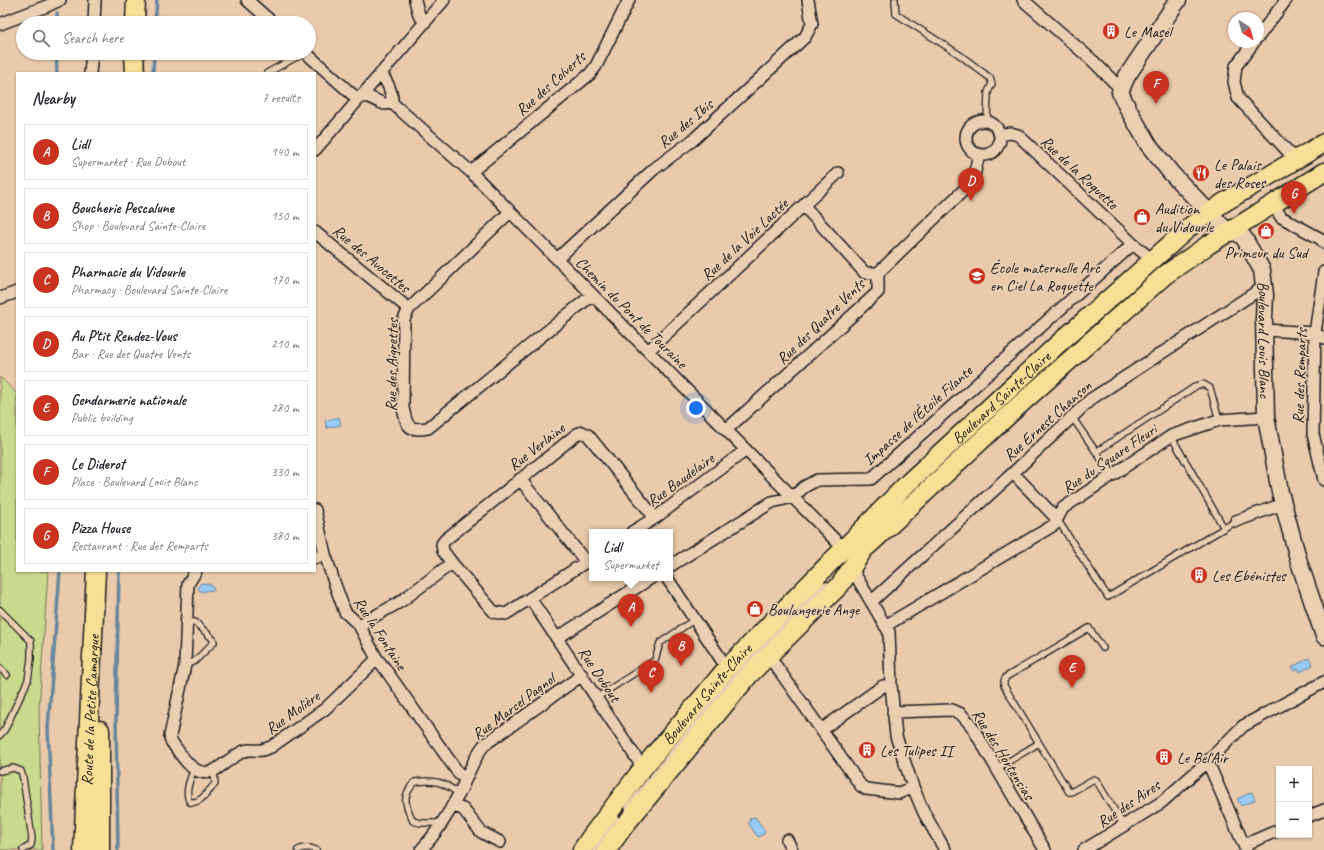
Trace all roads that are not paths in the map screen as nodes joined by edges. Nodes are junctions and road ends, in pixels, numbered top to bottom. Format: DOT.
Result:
graph roads {
  1 [pos="60,0"];
  2 [pos="95,0"];
  3 [pos="136,0"];
  4 [pos="247,0"];
  5 [pos="415,0"];
  6 [pos="444,0"];
  7 [pos="629,0"];
  8 [pos="808,0"];
  9 [pos="895,0"];
  10 [pos="1023,0"];
  11 [pos="1178,0"];
  12 [pos="1286,0"];
  13 [pos="20,16"];
  14 [pos="94,16"];
  15 [pos="135,16"];
  16 [pos="264,16"];
  17 [pos="16,18"];
  18 [pos="425,22"];
  19 [pos="0,24"];
  20 [pos="1264,29"];
  21 [pos="1250,48"];
  22 [pos="91,60"];
  23 [pos="292,60"];
  24 [pos="313,60"];
  25 [pos="90,72"];
  26 [pos="269,72"];
  27 [pos="381,74"];
  28 [pos="1121,89"];
  29 [pos="361,96"];
  30 [pos="392,103"];
  31 [pos="987,121"];
  32 [pos="1000,135"];
  33 [pos="1324,143"];
  34 [pos="316,149"];
  35 [pos="979,154"];
  36 [pos="1295,159"];
  37 [pos="471,172"];
  38 [pos="1324,172"];
  39 [pos="838,173"];
  40 [pos="1273,204"];
  41 [pos="804,206"];
  42 [pos="510,212"];
  43 [pos="1208,213"];
  44 [pos="1230,232"];
  45 [pos="316,233"];
  46 [pos="1324,243"];
  47 [pos="1133,244"];
  48 [pos="556,259"];
  49 [pos="1151,259"];
  50 [pos="878,272"];
  51 [pos="1324,272"];
  52 [pos="1165,275"];
  53 [pos="1265,290"];
  54 [pos="16,292"];
  55 [pos="592,295"];
  56 [pos="0,298"];
  57 [pos="409,309"];
  58 [pos="1265,330"];
  59 [pos="1319,336"];
  60 [pos="648,351"];
  61 [pos="1072,417"];
  62 [pos="1266,417"];
  63 [pos="1219,420"];
  64 [pos="726,430"];
  65 [pos="1171,436"];
  66 [pos="745,450"];
  67 [pos="1096,452"];
  68 [pos="1013,473"];
  69 [pos="1112,475"];
  70 [pos="520,479"];
  71 [pos="1324,480"];
  72 [pos="793,497"];
  73 [pos="1283,504"];
  74 [pos="654,518"];
  75 [pos="316,519"];
  76 [pos="1058,520"];
  77 [pos="1236,521"];
  78 [pos="1224,528"];
  79 [pos="637,529"];
  80 [pos="854,546"];
  81 [pos="320,556"];
  82 [pos="589,560"];
  83 [pos="452,563"];
  84 [pos="673,564"];
  85 [pos="853,568"];
  86 [pos="96,572"];
  87 [pos="105,572"];
  88 [pos="195,572"];
  89 [pos="646,581"];
  90 [pos="669,581"];
  91 [pos="840,585"];
  92 [pos="530,598"];
  93 [pos="871,602"];
  94 [pos="0,610"];
  95 [pos="694,619"];
  96 [pos="186,622"];
  97 [pos="359,625"];
  98 [pos="885,626"];
  99 [pos="1324,636"];
  100 [pos="557,638"];
  101 [pos="1103,648"];
  102 [pos="768,658"];
  103 [pos="377,659"];
  104 [pos="186,665"];
  105 [pos="0,668"];
  106 [pos="727,668"];
  107 [pos="7,675"];
  108 [pos="582,675"];
  109 [pos="1324,682"];
  110 [pos="890,685"];
  111 [pos="596,698"];
  112 [pos="893,712"];
  113 [pos="821,730"];
  114 [pos="0,735"];
  115 [pos="1039,743"];
  116 [pos="1207,762"];
  117 [pos="643,768"];
  118 [pos="194,769"];
  119 [pos="996,769"];
  120 [pos="0,771"];
  121 [pos="214,771"];
  122 [pos="466,778"];
  123 [pos="913,787"];
  124 [pos="459,794"];
  125 [pos="452,806"];
  126 [pos="1324,810"];
  127 [pos="625,811"];
  128 [pos="1312,815"];
  129 [pos="620,816"];
  130 [pos="441,823"];
  131 [pos="1124,826"];
  132 [pos="1276,832"];
  133 [pos="500,842"];
  134 [pos="1245,847"];
  135 [pos="1090,849"];
  136 [pos="23,850"];
  137 [pos="83,850"];
  138 [pos="100,850"];
  139 [pos="298,850"];
  140 [pos="316,850"];
  141 [pos="421,850"];
  142 [pos="582,850"];
  143 [pos="595,850"];
  144 [pos="607,850"];
  145 [pos="945,850"];
  146 [pos="1045,850"];
  1 -- 13 [label="street"];
  2 -- 14 [label="street"];
  3 -- 15 [label="main road"];
  4 -- 16 [label="street"];
  5 -- 18 [label="street"];
  6 -- 18 [label="street"];
  7 -- 37 [label="street, Rue des Colverts"];
  8 -- 48 [label="street, Rue des Ibis"];
  9 -- 31 [label="lane"];
  10 -- 28 [label="street"];
  11 -- 28 [label="main road"];
  12 -- 20 [label="street"];
  17 -- 19 [label="street"];
  18 -- 27 [label="street"];
  21 -- 36 [label="street"];
  22 -- 25 [label="street"];
  23 -- 26 [label="lane"];
  24 -- 29 [label="street, Chemin du Pont de Touraine"];
  27 -- 29 [label="street"];
  27 -- 30 [label="street"];
  28 -- 43 [label="main road, Boulevard Louis Blanc"];
  29 -- 30 [label="street, Chemin du Pont de Touraine"];
  29 -- 34 [label="street"];
  30 -- 37 [label="street, Chemin du Pont de Touraine"];
  31 -- 32 [label="street"];
  31 -- 35 [label="street"];
  32 -- 35 [label="street"];
  32 -- 47 [label="street, Rue de la Roquette"];
  33 -- 36 [label="main road, Boulevard Sainte-Claire"];
  35 -- 50 [label="street, Rue des Quatre Vents"];
  36 -- 43 [label="main road, Boulevard Sainte-Claire"];
  37 -- 42 [label="street, Chemin du Pont de Touraine"];
  38 -- 40 [label="main road, Boulevard Sainte-Claire"];
  39 -- 41 [label="street"];
  40 -- 44 [label="main road, Boulevard Sainte-Claire"];
  40 -- 46 [label="street"];
  41 -- 50 [label="street, Rue de la Voie Lactée"];
  41 -- 60 [label="street, Rue de la Voie Lactée"];
  42 -- 48 [label="street, Chemin du Pont de Touraine"];
  42 -- 57 [label="street, Rue des Aigrettes"];
  43 -- 44 [label="main road, Boulevard Louis Blanc"];
  43 -- 49 [label="main road, Boulevard Sainte-Claire"];
  44 -- 52 [label="main road, Boulevard Sainte-Claire"];
  44 -- 53 [label="main road, Boulevard Louis Blanc"];
  45 -- 57 [label="street, Rue des Avocettes"];
  47 -- 49 [label="street, Rue de la Roquette"];
  47 -- 72 [label="street, Impasse de l'Étoile Filante"];
  48 -- 55 [label="street, Chemin du Pont de Touraine"];
  49 -- 52 [label="main road"];
  49 -- 80 [label="main road, Boulevard Sainte-Claire"];
  50 -- 64 [label="street, Rue des Quatre Vents"];
  51 -- 59 [label="street, Rue des Remparts"];
  52 -- 80 [label="main road, Boulevard Sainte-Claire"];
  53 -- 58 [label="main road, Boulevard Louis Blanc"];
  53 -- 61 [label="street, Rue Ernest Chanson"];
  54 -- 56 [label="street"];
  55 -- 57 [label="street, Rue des Aigrettes"];
  55 -- 60 [label="street, Chemin du Pont de Touraine"];
  58 -- 59 [label="street"];
  58 -- 62 [label="main road, Boulevard Louis Blanc"];
  59 -- 71 [label="street, Rue des Remparts"];
  60 -- 64 [label="street, Chemin du Pont de Touraine"];
  61 -- 67 [label="lane"];
  61 -- 68 [label="street, Rue Ernest Chanson"];
  62 -- 63 [label="street, Rue du Square Fleuri"];
  62 -- 73 [label="main road, Boulevard Louis Blanc"];
  63 -- 65 [label="street, Rue du Square Fleuri"];
  63 -- 67 [label="lane"];
  64 -- 66 [label="street, Chemin du Pont de Touraine"];
  65 -- 69 [label="street, Rue du Square Fleuri"];
  65 -- 78 [label="lane"];
  66 -- 72 [label="street, Chemin du Pont de Touraine"];
  66 -- 74 [label="street, Rue Baudelaire"];
  67 -- 69 [label="lane"];
  68 -- 76 [label="street"];
  68 -- 93 [label="street, Rue Ernest Chanson"];
  69 -- 76 [label="street, Rue du Square Fleuri"];
  70 -- 74 [label="street, Rue Verlaine"];
  70 -- 82 [label="street"];
  70 -- 83 [label="street, Rue Verlaine"];
  72 -- 80 [label="street, Chemin du Pont de Touraine"];
  72 -- 84 [label="street"];
  73 -- 77 [label="street"];
  73 -- 99 [label="main road, Boulevard Louis Blanc"];
  74 -- 79 [label="street, Rue Baudelaire"];
  75 -- 81 [label="street, Rue la Fontaine"];
  76 -- 78 [label="lane"];
  76 -- 98 [label="street, Rue du Square Fleuri"];
  77 -- 78 [label="lane"];
  80 -- 85 [label="main road, Boulevard Sainte-Claire"];
  80 -- 106 [label="main road, Boulevard Sainte-Claire"];
  81 -- 97 [label="street, Rue la Fontaine"];
  82 -- 92 [label="street"];
  83 -- 92 [label="street"];
  83 -- 97 [label="street"];
  85 -- 91 [label="main road, Boulevard Sainte-Claire"];
  85 -- 93 [label="street"];
  86 -- 137 [label="main road, Route de la Petite Camargue"];
  87 -- 138 [label="main road, Route de la Petite Camargue"];
  88 -- 96 [label="street"];
  89 -- 100 [label="street"];
  90 -- 95 [label="street"];
  91 -- 102 [label="main road, Boulevard Sainte-Claire"];
  91 -- 127 [label="lane"];
  92 -- 100 [label="street, Rue Dubout"];
  93 -- 98 [label="street"];
  94 -- 114 [label="lane"];
  95 -- 106 [label="street"];
  95 -- 111 [label="lane"];
  96 -- 104 [label="street"];
  96 -- 104 [label="lane"];
  97 -- 103 [label="street, Rue la Fontaine"];
  98 -- 110 [label="street"];
  100 -- 108 [label="street, Rue Dubout"];
  101 -- 115 [label="lane"];
  102 -- 113 [label="street"];
  102 -- 144 [label="main road, Boulevard Sainte-Claire"];
  103 -- 121 [label="street, Rue Molière"];
  103 -- 122 [label="street, Rue la Fontaine"];
  104 -- 118 [label="street"];
  105 -- 107 [label="lane"];
  106 -- 117 [label="main road, Boulevard Sainte-Claire"];
  108 -- 111 [label="street, Rue Dubout"];
  108 -- 122 [label="street, Rue Marcel Pagnol"];
  109 -- 116 [label="street, Rue des Aires"];
  110 -- 112 [label="street"];
  110 -- 113 [label="street"];
  111 -- 117 [label="street, Rue Dubout"];
  112 -- 119 [label="street, Rue des Hortensias"];
  112 -- 123 [label="street"];
  113 -- 123 [label="street"];
  115 -- 119 [label="lane"];
  115 -- 131 [label="lane"];
  116 -- 131 [label="street, Rue des Aires"];
  116 -- 134 [label="street"];
  117 -- 142 [label="main road, Boulevard Sainte-Claire"];
  118 -- 121 [label="street"];
  118 -- 121 [label="lane"];
  119 -- 146 [label="street, Rue des Hortensias"];
  120 -- 136 [label="lane"];
  122 -- 124 [label="street, Rue Marcel Pagnol"];
  123 -- 145 [label="street"];
  124 -- 125 [label="street, Rue Marcel Pagnol"];
  124 -- 130 [label="lane"];
  125 -- 130 [label="street, Rue Marcel Pagnol"];
  125 -- 133 [label="street"];
  126 -- 128 [label="street"];
  129 -- 143 [label="lane"];
  130 -- 141 [label="street, Rue Marcel Pagnol"];
  131 -- 135 [label="street, Rue des Aires"];
  132 -- 134 [label="street"];
  139 -- 140 [label="lane"];
}
